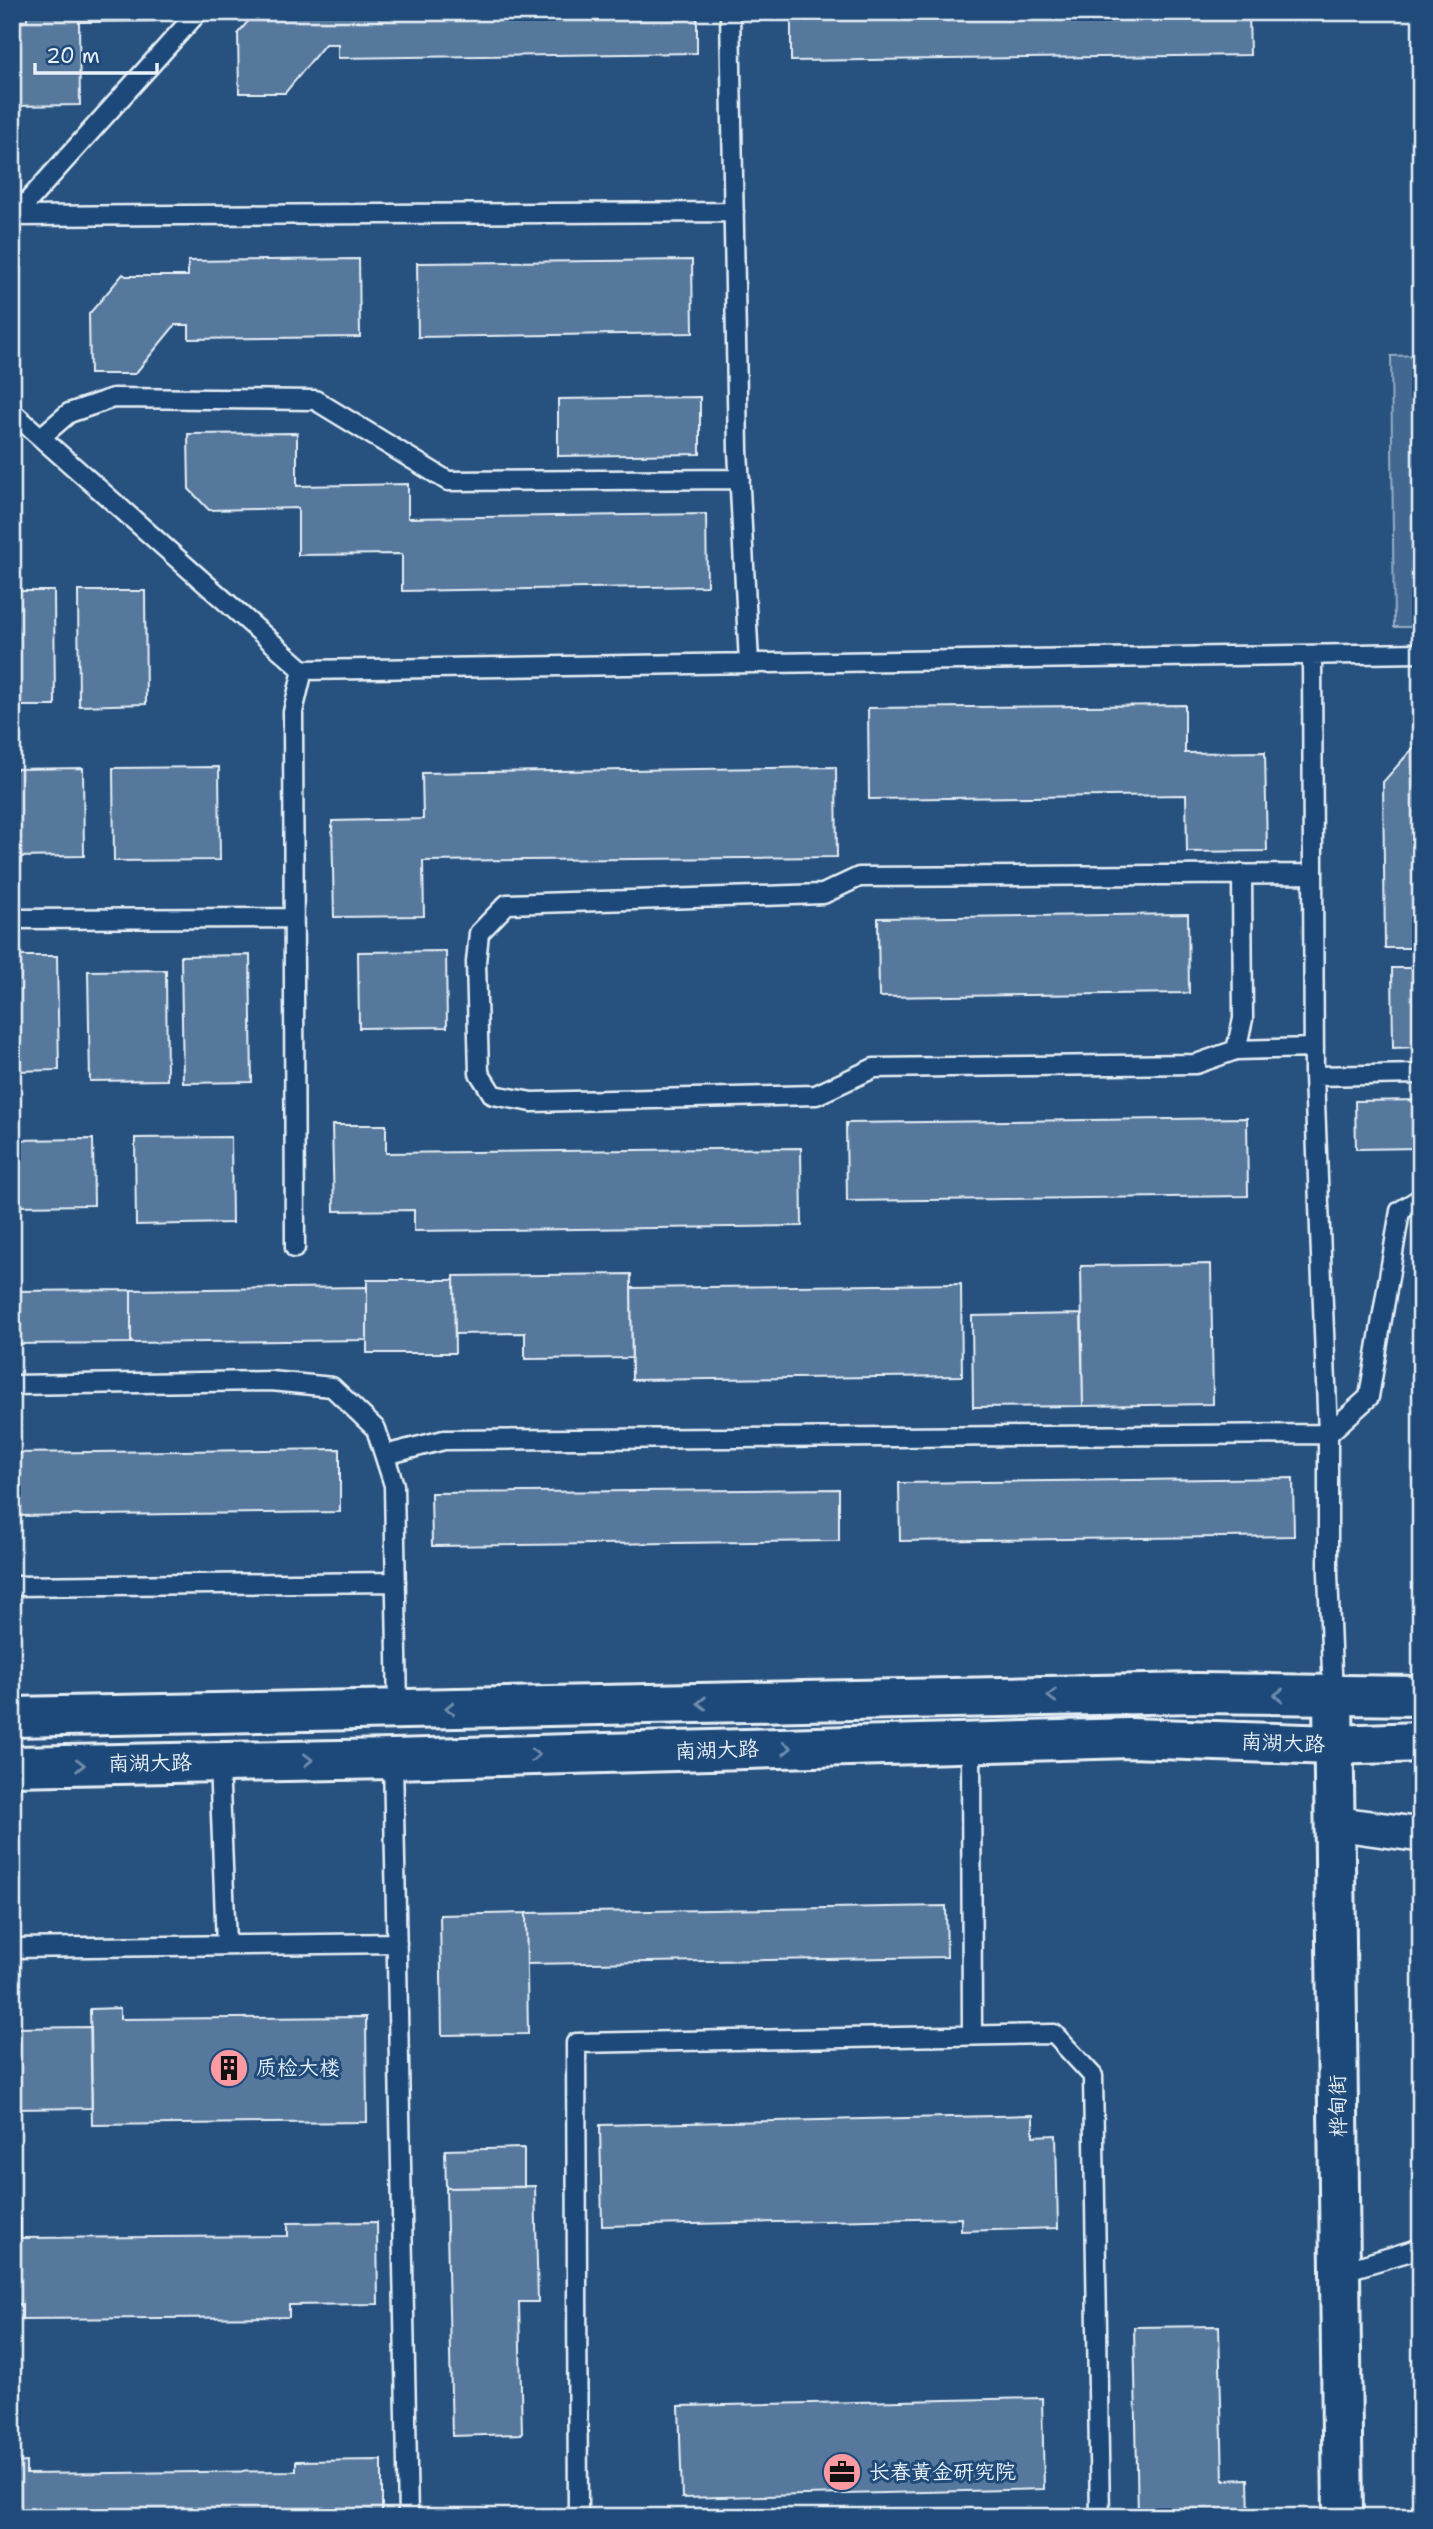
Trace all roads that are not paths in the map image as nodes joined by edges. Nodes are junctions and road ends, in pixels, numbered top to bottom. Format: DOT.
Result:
graph roads {
  1 [pos="198,12"];
  2 [pos="730,12"];
  3 [pos="734,212"];
  4 [pos="13,218"];
  5 [pos="12,412"];
  6 [pos="41,438"];
  7 [pos="740,479"];
  8 [pos="1421,653"];
  9 [pos="1312,655"];
  10 [pos="748,663"];
  11 [pos="303,670"];
  12 [pos="1242,874"];
  13 [pos="1313,874"];
  14 [pos="12,919"];
  15 [pos="293,919"];
  16 [pos="1314,1048"];
  17 [pos="1236,1050"];
  18 [pos="1421,1074"];
  19 [pos="1314,1076"];
  20 [pos="1421,1198"];
  21 [pos="295,1248"];
  22 [pos="12,1385"];
  23 [pos="1328,1434"];
  24 [pos="385,1455"];
  25 [pos="396,1582"];
  26 [pos="12,1586"];
  27 [pos="1332,1696"];
  28 [pos="1421,1696"];
  29 [pos="398,1709"];
  30 [pos="12,1717"];
  31 [pos="971,1742"];
  32 [pos="1421,1742"];
  33 [pos="1334,1745"];
  34 [pos="393,1759"];
  35 [pos="219,1762"];
  36 [pos="12,1766"];
  37 [pos="1335,1824"];
  38 [pos="1421,1835"];
  39 [pos="397,1943"];
  40 [pos="226,1945"];
  41 [pos="12,1948"];
  42 [pos="972,2034"];
  43 [pos="1421,2248"];
  44 [pos="1340,2273"];
  45 [pos="408,2517"];
  46 [pos="578,2517"];
  47 [pos="1100,2517"];
  48 [pos="1343,2517"];
  1 -- 4 [label="lane"];
  2 -- 3 [label="lane"];
  3 -- 4 [label="lane"];
  3 -- 7 [label="lane"];
  5 -- 6 [label="lane"];
  6 -- 7 [label="lane"];
  6 -- 11 [label="lane"];
  7 -- 10 [label="lane"];
  8 -- 9 [label="lane"];
  9 -- 10 [label="lane"];
  9 -- 13 [label="lane"];
  10 -- 11 [label="lane"];
  11 -- 15 [label="lane"];
  12 -- 13 [label="lane"];
  12 -- 17 [label="lane"];
  12 -- 17 [label="lane"];
  13 -- 16 [label="lane"];
  14 -- 15 [label="lane"];
  15 -- 21 [label="lane"];
  16 -- 17 [label="lane"];
  16 -- 19 [label="lane"];
  18 -- 19 [label="lane"];
  19 -- 23 [label="lane"];
  20 -- 23 [label="lane"];
  22 -- 24 [label="lane"];
  23 -- 24 [label="lane"];
  23 -- 27 [label="lane"];
  24 -- 25 [label="lane"];
  25 -- 26 [label="lane"];
  25 -- 29 [label="lane"];
  27 -- 28 [label="main road"];
  27 -- 29 [label="main road, one-way"];
  27 -- 33 [label="main road, 桦甸街"];
  29 -- 30 [label="main road"];
  31 -- 33 [label="main road, 南湖大路"];
  34 -- 31 [label="main road, 南湖大路, one-way"];
  31 -- 42 [label="lane"];
  32 -- 33 [label="main road, 南湖大路"];
  33 -- 37 [label="main road, 桦甸街"];
  35 -- 34 [label="main road, 南湖大路, one-way"];
  34 -- 39 [label="lane"];
  36 -- 35 [label="main road, 南湖大路, one-way"];
  35 -- 40 [label="lane"];
  37 -- 38 [label="street"];
  37 -- 44 [label="main road, 桦甸街"];
  39 -- 40 [label="lane"];
  39 -- 45 [label="lane"];
  40 -- 41 [label="lane"];
  42 -- 46 [label="lane"];
  42 -- 47 [label="lane"];
  43 -- 44 [label="lane"];
  44 -- 48 [label="main road, 桦甸街"];
}
